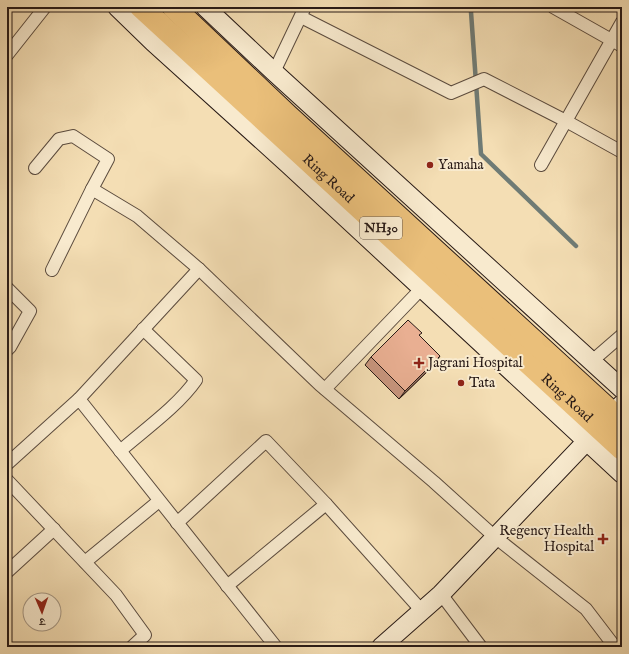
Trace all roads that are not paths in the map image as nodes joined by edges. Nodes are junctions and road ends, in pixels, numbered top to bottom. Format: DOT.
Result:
graph roads {
  1 [pos="45,7"];
  2 [pos="117,7"];
  3 [pos="140,7"];
  4 [pos="173,7"];
  5 [pos="205,7"];
  6 [pos="554,7"];
  7 [pos="303,12"];
  8 [pos="622,22"];
  9 [pos="617,43"];
  10 [pos="7,56"];
  11 [pos="274,72"];
  12 [pos="566,121"];
  13 [pos="622,152"];
  14 [pos="541,166"];
  15 [pos="35,168"];
  16 [pos="92,189"];
  17 [pos="199,269"];
  18 [pos="52,270"];
  19 [pos="7,288"];
  20 [pos="422,288"];
  21 [pos="143,329"];
  22 [pos="622,335"];
  23 [pos="7,350"];
  24 [pos="592,361"];
  25 [pos="622,389"];
  26 [pos="325,390"];
  27 [pos="79,398"];
  28 [pos="609,422"];
  29 [pos="622,448"];
  30 [pos="120,451"];
  31 [pos="7,464"];
  32 [pos="622,474"];
  33 [pos="7,480"];
  34 [pos="159,501"];
  35 [pos="326,504"];
  36 [pos="177,523"];
  37 [pos="54,529"];
  38 [pos="495,537"];
  39 [pos="85,562"];
  40 [pos="7,572"];
  41 [pos="226,586"];
  42 [pos="441,594"];
  43 [pos="422,611"];
  44 [pos="271,645"];
  45 [pos="132,647"];
  46 [pos="382,647"];
  47 [pos="482,647"];
  48 [pos="615,647"];
  1 -- 10 [label="street"];
  2 -- 20 [label="street"];
  3 -- 28 [label="highway, Ring Road / NH30"];
  4 -- 28 [label="highway, Ring Road / NH30"];
  5 -- 11 [label="street"];
  6 -- 9 [label="street"];
  7 -- 11 [label="street"];
  7 -- 12 [label="street"];
  8 -- 9 [label="street"];
  9 -- 12 [label="street"];
  11 -- 24 [label="street"];
  12 -- 13 [label="street"];
  12 -- 14 [label="street"];
  15 -- 16 [label="street"];
  16 -- 17 [label="street"];
  16 -- 18 [label="street"];
  17 -- 21 [label="street"];
  17 -- 26 [label="street"];
  19 -- 23 [label="street"];
  20 -- 26 [label="street"];
  20 -- 28 [label="street"];
  21 -- 27 [label="street"];
  21 -- 30 [label="street"];
  22 -- 24 [label="street"];
  24 -- 25 [label="street"];
  26 -- 38 [label="street"];
  27 -- 30 [label="street"];
  27 -- 31 [label="street"];
  28 -- 29 [label="highway, Ring Road / NH30"];
  28 -- 32 [label="street"];
  28 -- 38 [label="street"];
  30 -- 34 [label="street"];
  33 -- 37 [label="street"];
  34 -- 36 [label="street"];
  34 -- 39 [label="street"];
  35 -- 36 [label="street"];
  35 -- 41 [label="street"];
  35 -- 43 [label="street"];
  36 -- 41 [label="street"];
  37 -- 39 [label="street"];
  37 -- 40 [label="street"];
  38 -- 42 [label="street"];
  38 -- 48 [label="street"];
  39 -- 45 [label="street"];
  41 -- 44 [label="street"];
  42 -- 43 [label="street"];
  42 -- 47 [label="street"];
  43 -- 46 [label="street"];
}
